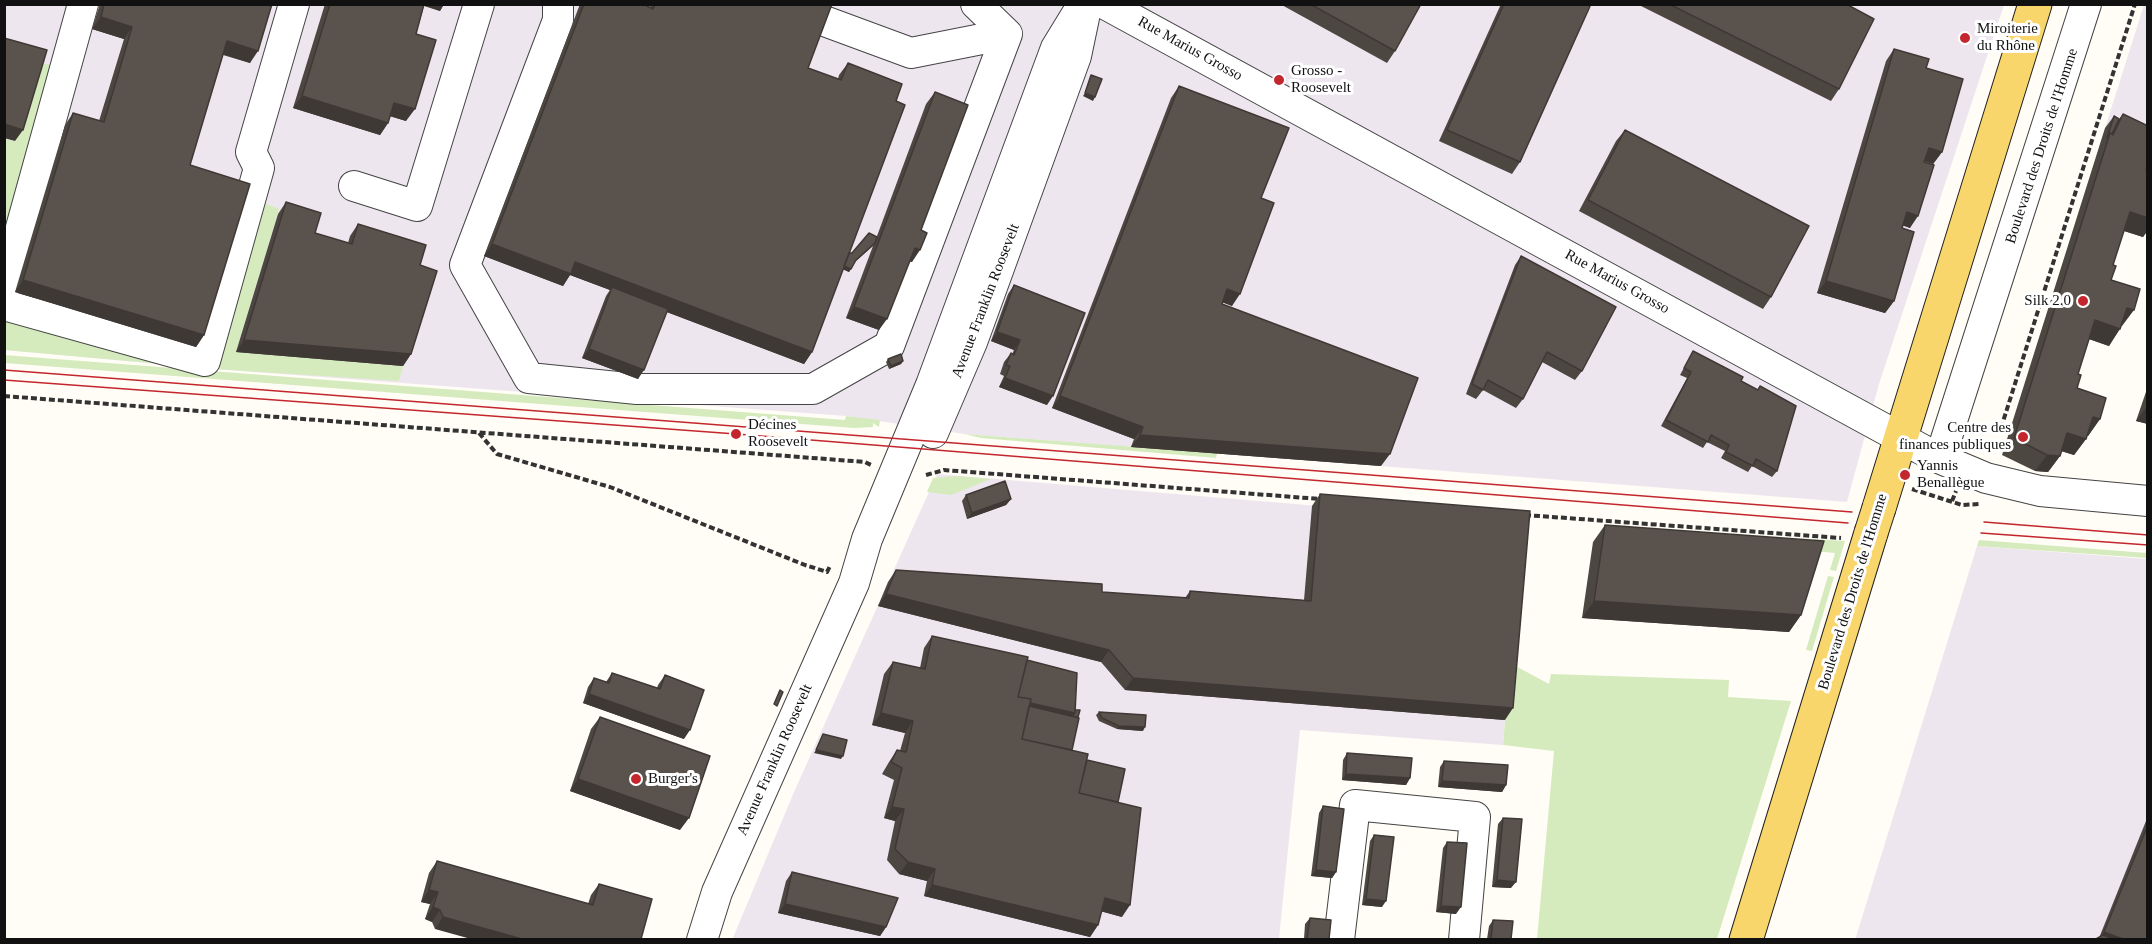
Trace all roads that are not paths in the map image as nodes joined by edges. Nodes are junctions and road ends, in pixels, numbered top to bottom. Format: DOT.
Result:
graph roads {
  1 [pos="83,4"];
  2 [pos="294,4"];
  3 [pos="479,4"];
  4 [pos="558,4"];
  5 [pos="976,4"];
  6 [pos="1085,4"];
  7 [pos="1105,4"];
  8 [pos="2035,4"];
  9 [pos="2086,4"];
  10 [pos="827,22"];
  11 [pos="1007,34"];
  12 [pos="354,186"];
  13 [pos="4,289"];
  14 [pos="4,305"];
  15 [pos="1901,438"];
  16 [pos="1940,458"];
  17 [pos="2148,501"];
  18 [pos="702,939"];
  19 [pos="1339,939"];
  20 [pos="1464,939"];
  21 [pos="1746,939"];
  1 -- 13 [label="street"];
  2 -- 14 [label="street"];
  3 -- 12 [label="street"];
  4 -- 11 [label="street"];
  5 -- 11 [label="street"];
  6 -- 18 [label="street, Avenue Franklin Roosevelt"];
  7 -- 15 [label="street, Rue Marius Grosso"];
  8 -- 15 [label="main road, Boulevard des Droits de l'Homme"];
  9 -- 16 [label="street, Boulevard des Droits de l'Homme"];
  10 -- 11 [label="street"];
  15 -- 16 [label="street, Rue Marius Grosso"];
  15 -- 21 [label="main road, Boulevard des Droits de l'Homme"];
  16 -- 17 [label="street, Rue Marius Grosso"];
  19 -- 20 [label="street"];
}
